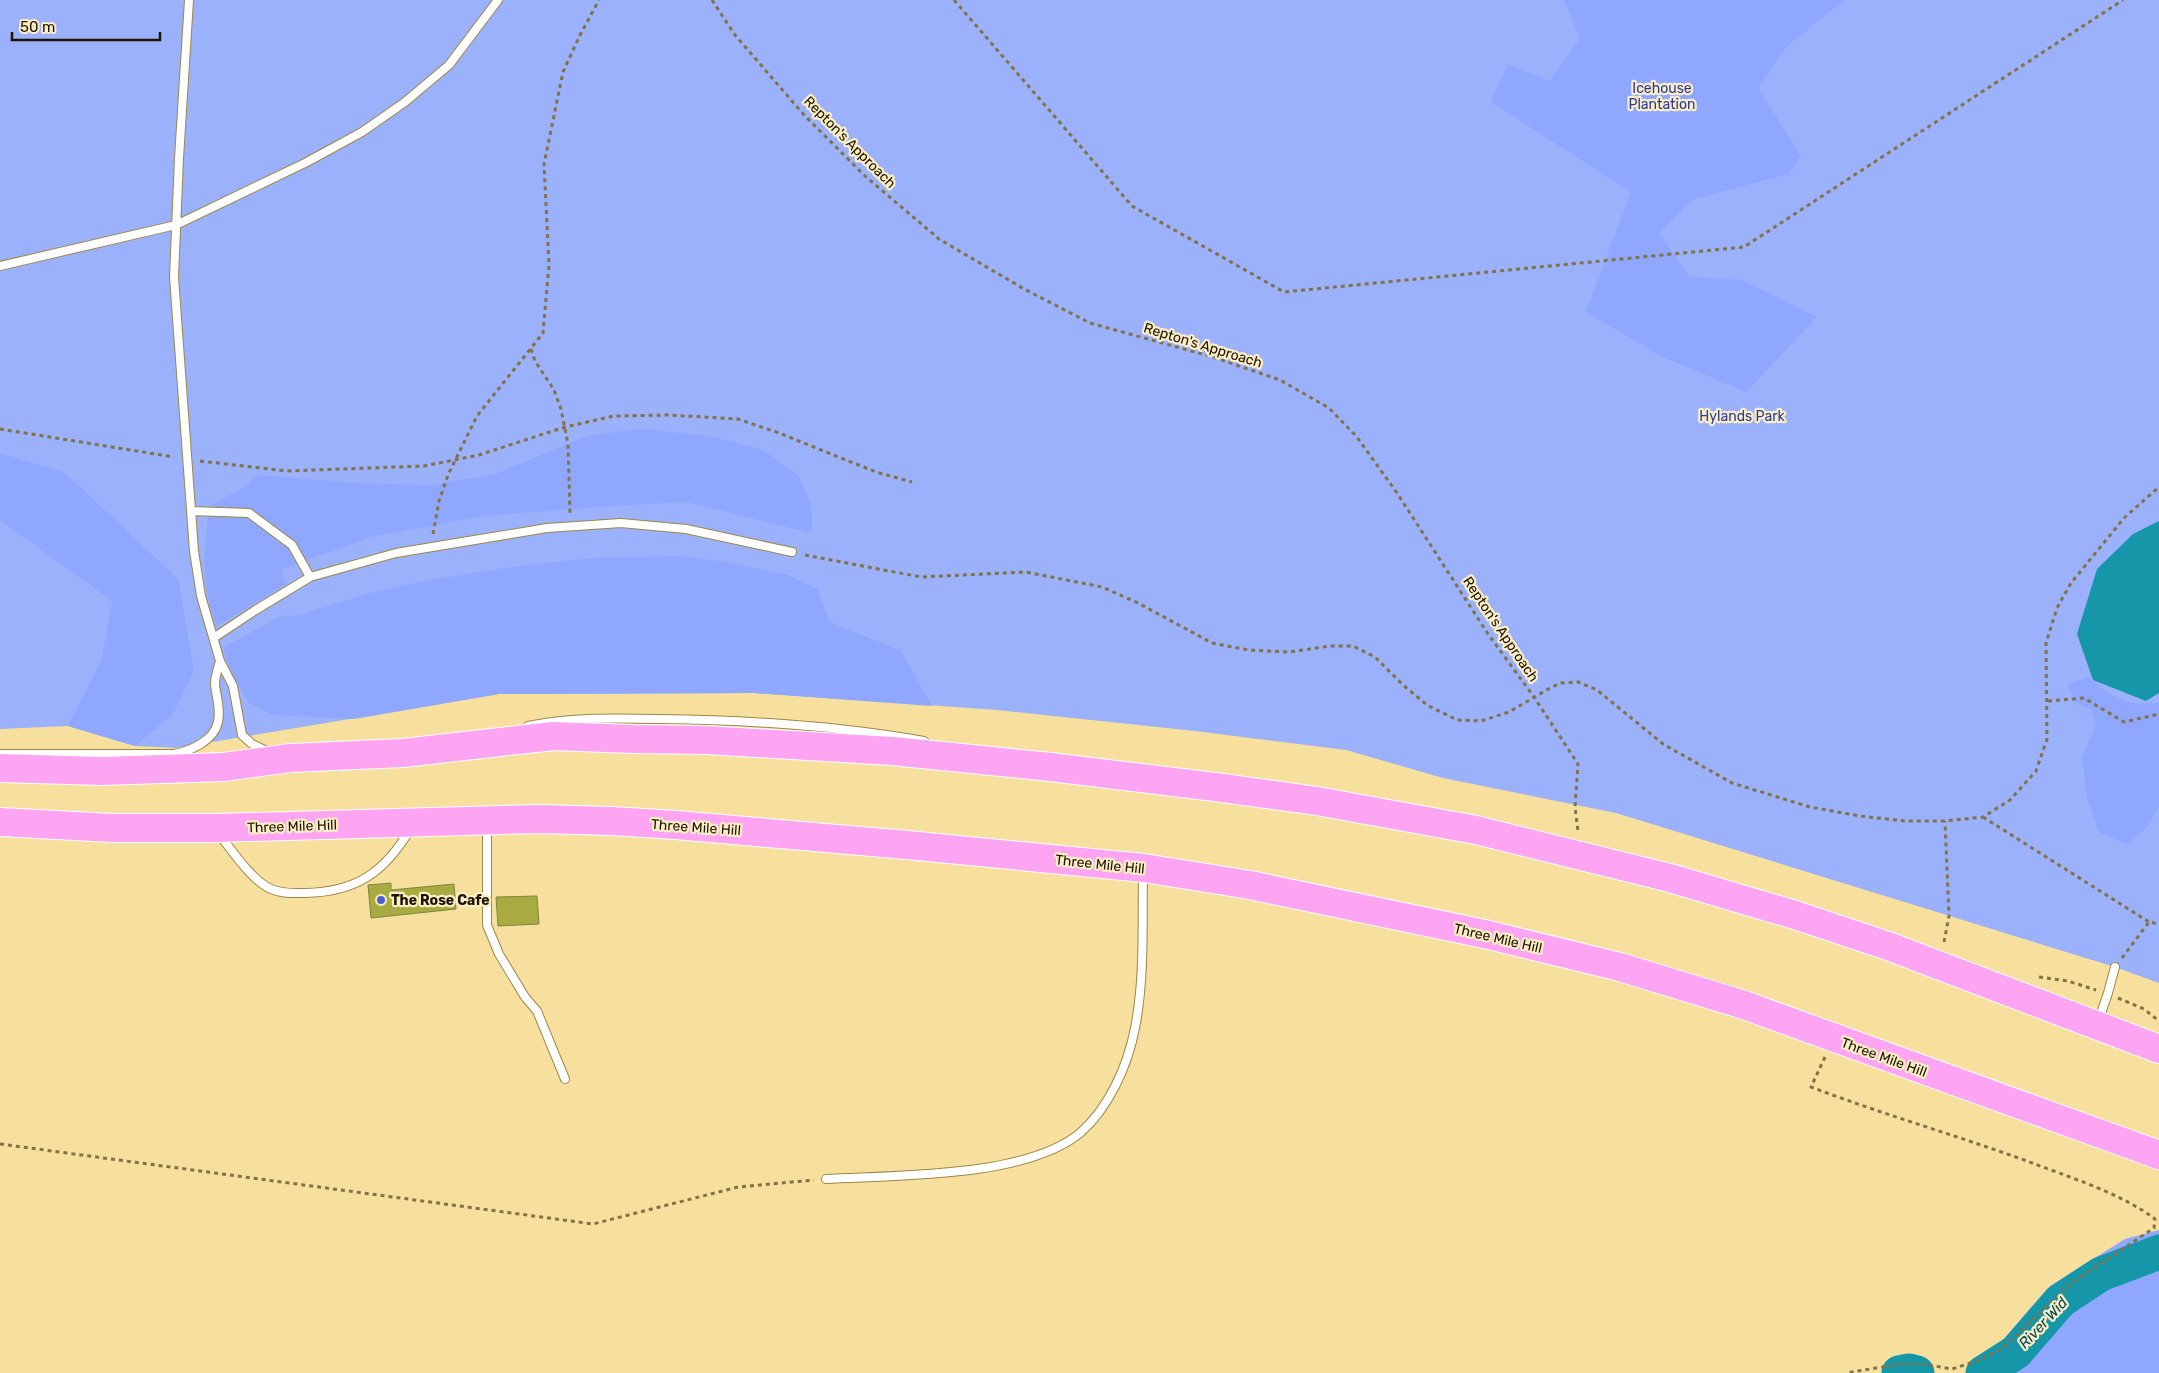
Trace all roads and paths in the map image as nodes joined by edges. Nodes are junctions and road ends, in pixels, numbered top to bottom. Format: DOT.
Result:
graph roads {
  1 [pos="189,0"];
  2 [pos="498,0"];
  3 [pos="600,0"];
  4 [pos="712,0"];
  5 [pos="954,0"];
  6 [pos="2123,0"];
  7 [pos="176,226"];
  8 [pos="0,266"];
  9 [pos="531,348"];
  10 [pos="565,427"];
  11 [pos="0,429"];
  12 [pos="189,459"];
  13 [pos="456,461"];
  14 [pos="912,482"];
  15 [pos="2159,487"];
  16 [pos="191,511"];
  17 [pos="568,526"];
  18 [pos="430,546"];
  19 [pos="792,552"];
  20 [pos="310,578"];
  21 [pos="215,637"];
  22 [pos="220,661"];
  23 [pos="1534,697"];
  24 [pos="2048,700"];
  25 [pos="2159,714"];
  26 [pos="523,727"];
  27 [pos="486,735"];
  28 [pos="930,742"];
  29 [pos="978,751"];
  30 [pos="403,753"];
  31 [pos="0,754"];
  32 [pos="290,758"];
  33 [pos="1051,767"];
  34 [pos="0,768"];
  35 [pos="1575,807"];
  36 [pos="1983,817"];
  37 [pos="487,820"];
  38 [pos="1945,821"];
  39 [pos="0,822"];
  40 [pos="415,822"];
  41 [pos="214,828"];
  42 [pos="1144,868"];
  43 [pos="2149,922"];
  44 [pos="2159,924"];
  45 [pos="1944,942"];
  46 [pos="2115,967"];
  47 [pos="2096,1026"];
  48 [pos="1832,1038"];
  49 [pos="2159,1048"];
  50 [pos="565,1079"];
  51 [pos="0,1144"];
  52 [pos="2159,1155"];
  53 [pos="826,1179"];
  54 [pos="1846,1373"];
  1 -- 7 [label="lane"];
  2 -- 7 [label="lane"];
  3 -- 9 [label="path"];
  4 -- 23 [label="path, Repton's Approach"];
  5 -- 6 [label="path"];
  7 -- 8 [label="lane"];
  7 -- 12 [label="lane"];
  9 -- 10 [label="path"];
  9 -- 13 [label="path"];
  10 -- 13 [label="path"];
  10 -- 14 [label="path"];
  10 -- 17 [label="path"];
  11 -- 12 [label="path"];
  12 -- 13 [label="path"];
  12 -- 16 [label="lane"];
  13 -- 18 [label="path"];
  15 -- 24 [label="path"];
  16 -- 20 [label="lane"];
  16 -- 21 [label="lane"];
  17 -- 18 [label="lane"];
  17 -- 19 [label="lane"];
  18 -- 20 [label="lane"];
  19 -- 23 [label="path"];
  20 -- 21 [label="lane"];
  21 -- 22 [label="lane"];
  22 -- 31 [label="lane"];
  22 -- 32 [label="lane"];
  23 -- 35 [label="path, Repton's Approach"];
  23 -- 38 [label="path"];
  24 -- 25 [label="path"];
  24 -- 36 [label="path"];
  26 -- 28 [label="lane"];
  27 -- 30 [label="lane"];
  29 -- 33 [label="lane"];
  30 -- 32 [label="highway"];
  30 -- 33 [label="highway"];
  32 -- 34 [label="highway"];
  33 -- 47 [label="highway"];
  36 -- 38 [label="path"];
  36 -- 43 [label="path"];
  37 -- 40 [label="highway, Three Mile Hill"];
  37 -- 42 [label="highway, Three Mile Hill"];
  37 -- 50 [label="lane"];
  38 -- 45 [label="path"];
  39 -- 41 [label="highway, Three Mile Hill"];
  40 -- 41 [label="highway, Three Mile Hill"];
  40 -- 41 [label="lane"];
  42 -- 48 [label="highway, Three Mile Hill"];
  42 -- 53 [label="lane"];
  43 -- 44 [label="path"];
  43 -- 46 [label="path"];
  46 -- 47 [label="lane"];
  47 -- 49 [label="highway"];
  48 -- 52 [label="highway, Three Mile Hill"];
  48 -- 54 [label="path"];
  51 -- 53 [label="path"];
}
